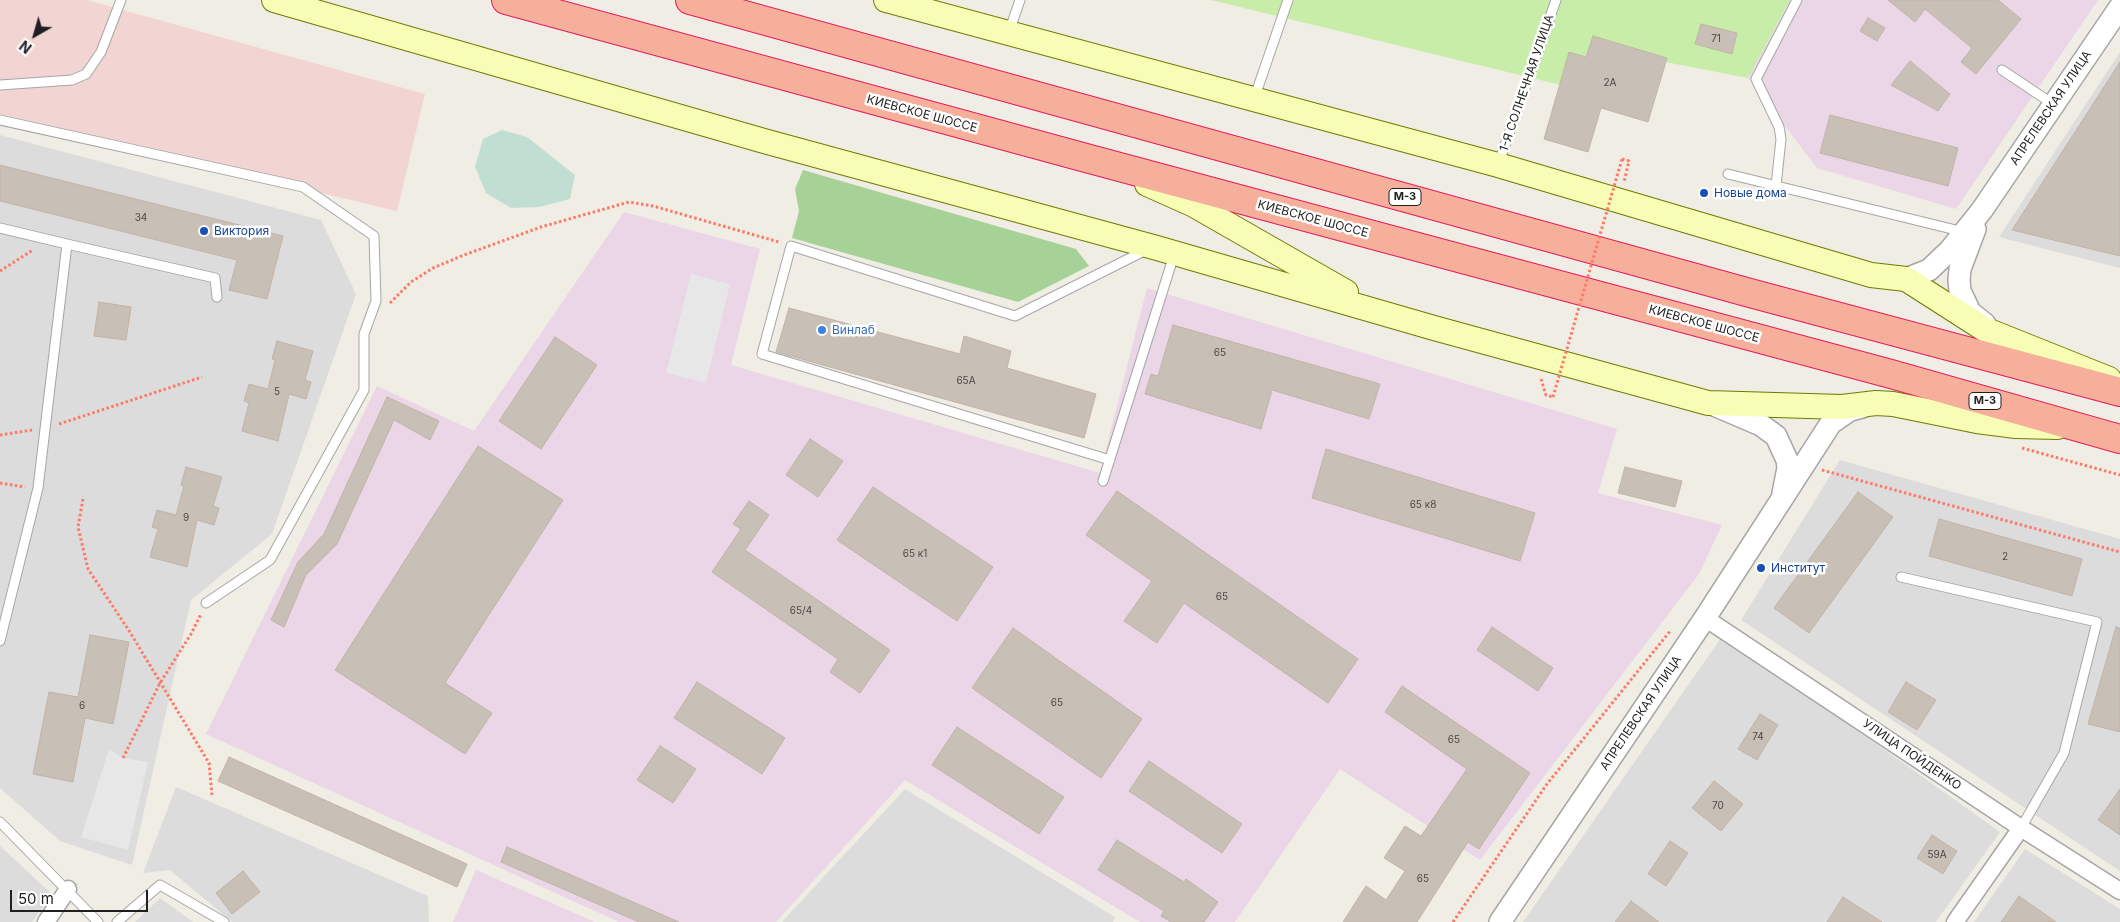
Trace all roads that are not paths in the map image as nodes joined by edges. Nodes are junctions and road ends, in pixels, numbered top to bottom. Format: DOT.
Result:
graph roads {
  1 [pos="121,0"];
  2 [pos="274,0"];
  3 [pos="506,0"];
  4 [pos="690,0"];
  5 [pos="886,0"];
  6 [pos="1020,0"];
  7 [pos="1288,0"];
  8 [pos="1556,0"];
  9 [pos="1797,0"];
  10 [pos="2120,7"];
  11 [pos="1009,33"];
  12 [pos="2002,70"];
  13 [pos="0,86"];
  14 [pos="1254,99"];
  15 [pos="2054,104"];
  16 [pos="0,120"];
  17 [pos="1086,158"];
  18 [pos="1498,165"];
  19 [pos="1728,174"];
  20 [pos="1776,186"];
  21 [pos="1982,210"];
  22 [pos="0,228"];
  23 [pos="1964,232"];
  24 [pos="67,244"];
  25 [pos="1166,251"];
  26 [pos="1906,279"];
  27 [pos="217,298"];
  28 [pos="1434,328"];
  29 [pos="2001,336"];
  30 [pos="2120,383"];
  31 [pos="2120,392"];
  32 [pos="1708,403"];
  33 [pos="1876,403"];
  34 [pos="2080,427"];
  35 [pos="2120,439"];
  36 [pos="1110,460"];
  37 [pos="1103,482"];
  38 [pos="1780,502"];
  39 [pos="1900,576"];
  40 [pos="206,603"];
  41 [pos="1705,618"];
  42 [pos="0,641"];
  43 [pos="0,822"];
  44 [pos="2021,828"];
  45 [pos="68,889"];
  46 [pos="2120,891"];
  47 [pos="46,922"];
  48 [pos="98,922"];
  49 [pos="117,922"];
  50 [pos="224,922"];
  51 [pos="1500,922"];
  52 [pos="1955,922"];
  1 -- 13 [label="lane"];
  2 -- 25 [label="main road"];
  3 -- 17 [label="highway, КИЕВСКОЕ ШОССЕ / М-3"];
  4 -- 31 [label="highway, М-3"];
  5 -- 11 [label="main road"];
  6 -- 11 [label="lane"];
  7 -- 14 [label="lane"];
  8 -- 18 [label="lane, 1-Я СОЛНЕЧНАЯ УЛИЦА"];
  9 -- 20 [label="lane"];
  10 -- 15 [label="street, АПРЕЛЕВСКАЯ УЛИЦА"];
  11 -- 14 [label="main road"];
  12 -- 15 [label="lane"];
  14 -- 18 [label="main road"];
  15 -- 21 [label="street, АПРЕЛЕВСКАЯ УЛИЦА"];
  16 -- 40 [label="lane"];
  17 -- 28 [label="main road"];
  17 -- 34 [label="highway, КИЕВСКОЕ ШОССЕ / М-3"];
  18 -- 26 [label="main road"];
  19 -- 20 [label="lane"];
  20 -- 23 [label="lane"];
  21 -- 23 [label="street"];
  21 -- 29 [label="street"];
  22 -- 24 [label="lane"];
  23 -- 26 [label="street"];
  24 -- 27 [label="lane"];
  24 -- 42 [label="lane"];
  25 -- 28 [label="main road"];
  25 -- 36 [label="lane"];
  25 -- 36 [label="lane"];
  26 -- 29 [label="main road"];
  28 -- 32 [label="main road"];
  29 -- 30 [label="main road"];
  32 -- 33 [label="main road"];
  32 -- 38 [label="street"];
  33 -- 34 [label="main road"];
  33 -- 38 [label="street, АПРЕЛЕВСКАЯ УЛИЦА"];
  34 -- 35 [label="highway, КИЕВСКОЕ ШОССЕ / М-3"];
  36 -- 37 [label="lane"];
  38 -- 41 [label="street, АПРЕЛЕВСКАЯ УЛИЦА"];
  39 -- 44 [label="lane"];
  41 -- 44 [label="street, УЛИЦА ПОЙДЕНКО"];
  41 -- 51 [label="street, АПРЕЛЕВСКАЯ УЛИЦА"];
  43 -- 45 [label="lane"];
  44 -- 46 [label="street, УЛИЦА ПОЙДЕНКО"];
  44 -- 52 [label="street"];
  45 -- 47 [label="street"];
  45 -- 48 [label="lane"];
  49 -- 50 [label="lane"];
}
